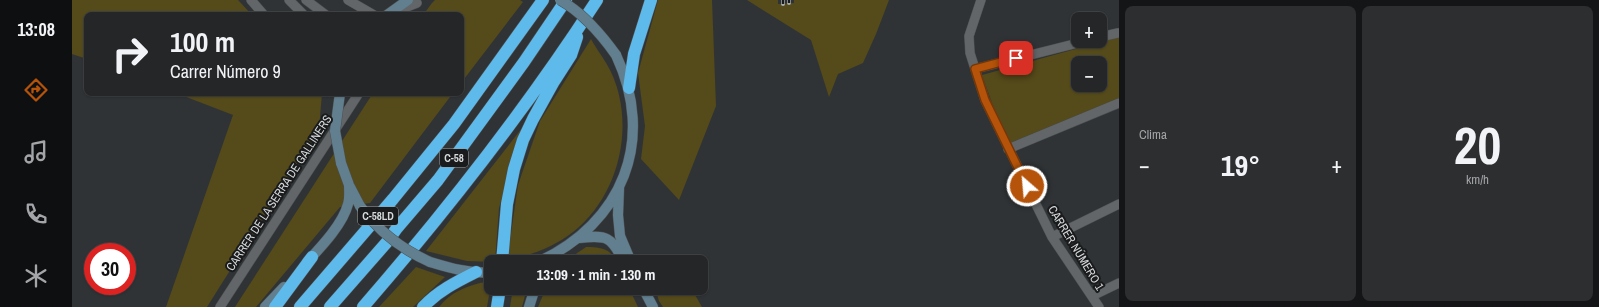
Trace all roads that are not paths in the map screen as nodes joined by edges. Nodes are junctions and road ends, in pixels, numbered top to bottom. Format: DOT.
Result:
graph roads {
  1 [pos="251,0"];
  2 [pos="289,0"];
  3 [pos="306,0"];
  4 [pos="348,0"];
  5 [pos="543,0"];
  6 [pos="560,0"];
  7 [pos="566,0"];
  8 [pos="597,0"];
  9 [pos="651,0"];
  10 [pos="981,0"];
  11 [pos="414,1"];
  12 [pos="261,12"];
  13 [pos="301,12"];
  14 [pos="322,12"];
  15 [pos="369,12"];
  16 [pos="393,12"];
  17 [pos="410,12"];
  18 [pos="582,24"];
  19 [pos="1118,33"];
  20 [pos="1107,36"];
  21 [pos="1071,45"];
  22 [pos="975,69"];
  23 [pos="629,88"];
  24 [pos="339,96"];
  25 [pos="340,96"];
  26 [pos="357,96"];
  27 [pos="1119,103"];
  28 [pos="343,116"];
  29 [pos="1008,149"];
  30 [pos="349,186"];
  31 [pos="620,186"];
  32 [pos="1119,204"];
  33 [pos="1052,236"];
  34 [pos="579,238"];
  35 [pos="615,238"];
  36 [pos="503,255"];
  37 [pos="556,255"];
  38 [pos="621,255"];
  39 [pos="626,255"];
  40 [pos="312,257"];
  41 [pos="484,272"];
  42 [pos="1119,283"];
  43 [pos="499,295"];
  44 [pos="533,295"];
  45 [pos="640,295"];
  46 [pos="647,295"];
  47 [pos="1092,296"];
  48 [pos="220,307"];
  49 [pos="265,307"];
  50 [pos="275,307"];
  51 [pos="300,307"];
  52 [pos="330,307"];
  53 [pos="363,307"];
  54 [pos="423,307"];
  55 [pos="497,307"];
  56 [pos="529,307"];
  57 [pos="646,307"];
  58 [pos="653,307"];
  59 [pos="1099,307"];
  1 -- 12 [label="street"];
  2 -- 13 [label="street"];
  3 -- 14 [label="street"];
  4 -- 15 [label="street"];
  5 -- 51 [label="highway, C-58LD"];
  6 -- 23 [label="street, bridge"];
  7 -- 52 [label="highway, C-58"];
  8 -- 18 [label="highway, C-58"];
  9 -- 23 [label="highway"];
  10 -- 22 [label="street, CARRER NÚMERO 1"];
  11 -- 16 [label="street"];
  11 -- 17 [label="street"];
  18 -- 36 [label="highway"];
  18 -- 53 [label="highway, C-58"];
  19 -- 20 [label="street"];
  21 -- 22 [label="street"];
  22 -- 29 [label="street, CARRER NÚMERO 1"];
  23 -- 31 [label="street"];
  24 -- 30 [label="street, bridge"];
  25 -- 28 [label="street"];
  26 -- 28 [label="street, CARRER DE LA SERRA DE GALLINERS"];
  27 -- 29 [label="street"];
  28 -- 48 [label="street, CARRER DE LA SERRA DE GALLINERS"];
  29 -- 33 [label="street, CARRER NÚMERO 1"];
  30 -- 40 [label="street"];
  30 -- 41 [label="street, bridge"];
  31 -- 34 [label="street"];
  31 -- 35 [label="street"];
  32 -- 33 [label="street"];
  33 -- 47 [label="street, CARRER NÚMERO 1"];
  34 -- 35 [label="street"];
  34 -- 37 [label="street"];
  35 -- 38 [label="street"];
  35 -- 39 [label="street"];
  40 -- 49 [label="street"];
  40 -- 50 [label="highway"];
  41 -- 54 [label="highway"];
  42 -- 47 [label="street"];
  43 -- 55 [label="highway"];
  44 -- 56 [label="street"];
  45 -- 57 [label="street"];
  46 -- 58 [label="street"];
  47 -- 59 [label="street, CARRER NÚMERO 1"];
}
